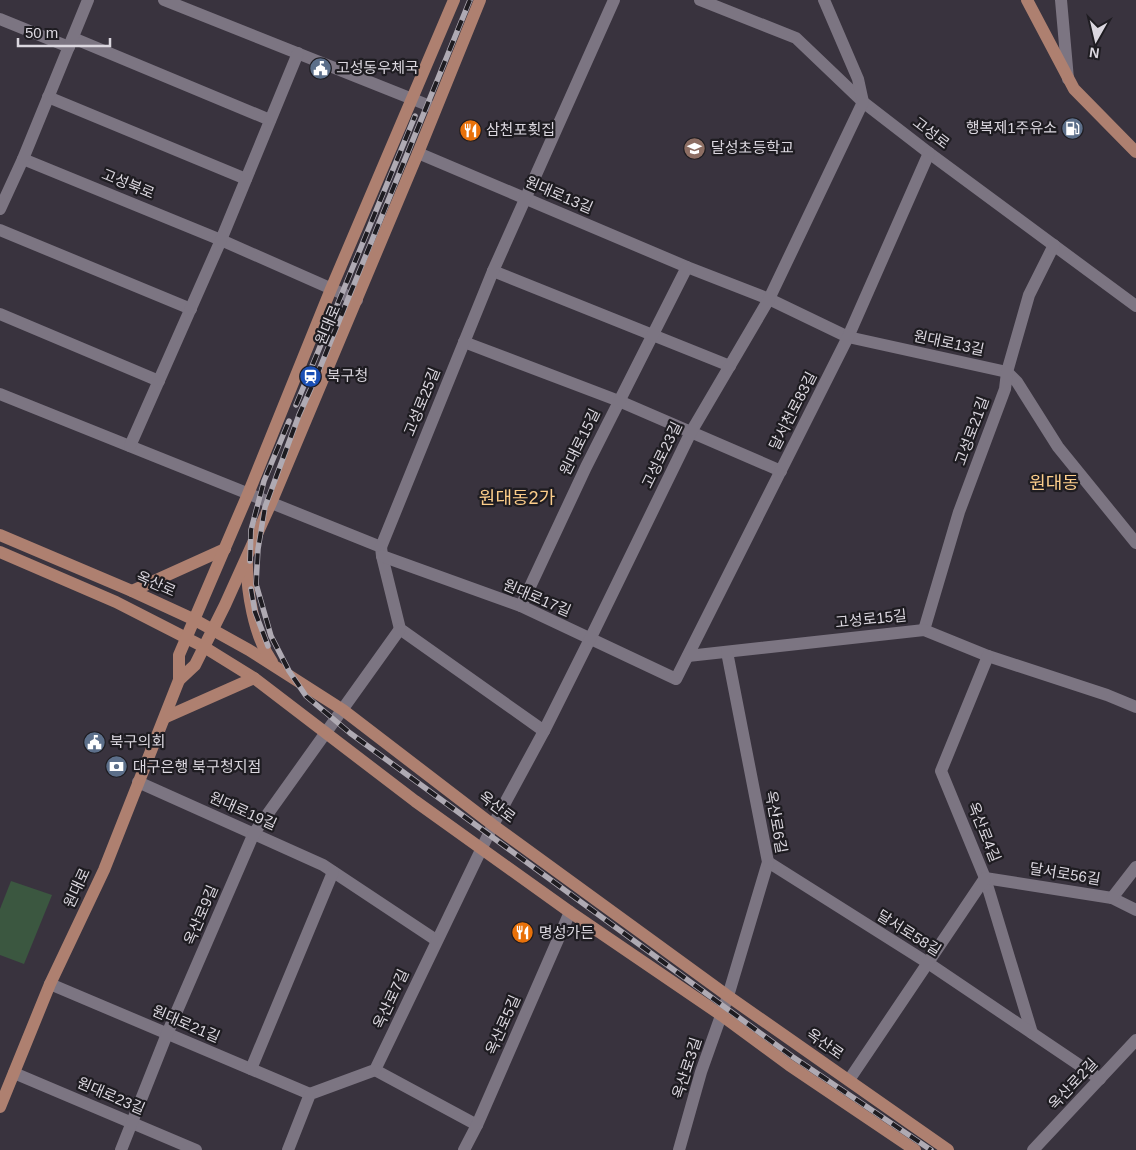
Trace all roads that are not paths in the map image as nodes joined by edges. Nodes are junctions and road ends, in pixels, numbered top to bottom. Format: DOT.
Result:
graph roads {
  1 [pos="88,0"];
  2 [pos="164,0"];
  3 [pos="454,0"];
  4 [pos="480,0"];
  5 [pos="614,0"];
  6 [pos="700,0"];
  7 [pos="824,0"];
  8 [pos="1027,0"];
  9 [pos="1064,1"];
  10 [pos="182,3"];
  11 [pos="0,19"];
  12 [pos="71,43"];
  13 [pos="298,53"];
  14 [pos="1068,79"];
  15 [pos="48,97"];
  16 [pos="411,98"];
  17 [pos="863,102"];
  18 [pos="435,108"];
  19 [pos="270,120"];
  20 [pos="1136,152"];
  21 [pos="929,153"];
  22 [pos="418,154"];
  23 [pos="23,159"];
  24 [pos="246,179"];
  25 [pos="524,198"];
  26 [pos="0,209"];
  27 [pos="0,230"];
  28 [pos="221,240"];
  29 [pos="1054,245"];
  30 [pos="687,267"];
  31 [pos="493,271"];
  32 [pos="331,289"];
  33 [pos="769,299"];
  34 [pos="356,300"];
  35 [pos="1136,306"];
  36 [pos="191,309"];
  37 [pos="0,314"];
  38 [pos="652,336"];
  39 [pos="848,337"];
  40 [pos="464,342"];
  41 [pos="730,366"];
  42 [pos="1007,372"];
  43 [pos="159,381"];
  44 [pos="0,394"];
  45 [pos="619,401"];
  46 [pos="691,432"];
  47 [pos="130,446"];
  48 [pos="781,471"];
  49 [pos="248,494"];
  50 [pos="271,503"];
  51 [pos="0,535"];
  52 [pos="1135,539"];
  53 [pos="225,549"];
  54 [pos="381,551"];
  55 [pos="0,552"];
  56 [pos="248,554"];
  57 [pos="132,591"];
  58 [pos="521,606"];
  59 [pos="195,620"];
  60 [pos="400,629"];
  61 [pos="213,630"];
  62 [pos="924,630"];
  63 [pos="186,638"];
  64 [pos="590,639"];
  65 [pos="204,647"];
  66 [pos="727,652"];
  67 [pos="688,656"];
  68 [pos="988,656"];
  69 [pos="275,666"];
  70 [pos="254,678"];
  71 [pos="676,679"];
  72 [pos="179,680"];
  73 [pos="1136,707"];
  74 [pos="343,710"];
  75 [pos="166,717"];
  76 [pos="544,731"];
  77 [pos="327,732"];
  78 [pos="138,782"];
  79 [pos="493,825"];
  80 [pos="254,833"];
  81 [pos="482,848"];
  82 [pos="768,862"];
  83 [pos="1136,867"];
  84 [pos="334,872"];
  85 [pos="986,878"];
  86 [pos="1112,898"];
  87 [pos="1136,910"];
  88 [pos="570,912"];
  89 [pos="436,940"];
  90 [pos="928,963"];
  91 [pos="50,984"];
  92 [pos="728,996"];
  93 [pos="721,1015"];
  94 [pos="1032,1033"];
  95 [pos="167,1034"];
  96 [pos="1136,1040"];
  97 [pos="250,1069"];
  98 [pos="375,1070"];
  99 [pos="14,1073"];
  100 [pos="1100,1079"];
  101 [pos="849,1080"];
  102 [pos="310,1094"];
  103 [pos="0,1107"];
  104 [pos="131,1123"];
  105 [pos="477,1125"];
  106 [pos="902,1146"];
  107 [pos="121,1150"];
  108 [pos="196,1150"];
  109 [pos="288,1150"];
  110 [pos="464,1150"];
  111 [pos="679,1150"];
  112 [pos="915,1150"];
  113 [pos="948,1150"];
  114 [pos="1033,1150"];
  1 -- 12 [label="street"];
  2 -- 10 [label="street"];
  3 -- 16 [label="main road, 원대로"];
  4 -- 18 [label="main road, 원대로"];
  5 -- 25 [label="street, 고성로25길"];
  6 -- 17 [label="street, 고성로"];
  7 -- 17 [label="street"];
  8 -- 14 [label="main road"];
  9 -- 14 [label="street"];
  10 -- 13 [label="street"];
  11 -- 12 [label="street"];
  12 -- 15 [label="street"];
  12 -- 19 [label="street"];
  13 -- 16 [label="street"];
  13 -- 19 [label="street"];
  14 -- 20 [label="main road"];
  15 -- 23 [label="street"];
  15 -- 24 [label="street"];
  16 -- 18 [label="street"];
  16 -- 32 [label="main road, 원대로"];
  17 -- 21 [label="street, 고성로"];
  17 -- 33 [label="street, 고성로23길"];
  18 -- 22 [label="main road, 원대로"];
  19 -- 24 [label="street"];
  21 -- 29 [label="street, 고성로"];
  21 -- 39 [label="street, 달서천로83길"];
  22 -- 25 [label="street, 원대로13길"];
  22 -- 34 [label="main road, 원대로"];
  23 -- 26 [label="street"];
  23 -- 28 [label="street, 고성북로"];
  24 -- 28 [label="street"];
  25 -- 30 [label="street, 원대로13길"];
  25 -- 31 [label="street, 고성로25길"];
  27 -- 36 [label="street"];
  28 -- 32 [label="street, 고성북로"];
  28 -- 36 [label="street"];
  29 -- 35 [label="street, 고성로"];
  29 -- 42 [label="street, 고성로21길"];
  30 -- 33 [label="street, 원대로13길"];
  30 -- 38 [label="street"];
  31 -- 38 [label="street"];
  31 -- 40 [label="street, 고성로25길"];
  32 -- 34 [label="street, 고성북로"];
  32 -- 49 [label="main road, 원대로"];
  33 -- 39 [label="street, 원대로13길"];
  33 -- 41 [label="street, 고성로23길"];
  34 -- 50 [label="main road, 원대로"];
  36 -- 43 [label="street"];
  37 -- 43 [label="street"];
  38 -- 41 [label="street"];
  38 -- 45 [label="street"];
  39 -- 42 [label="street, 원대로13길"];
  39 -- 48 [label="street, 달서천로83길"];
  40 -- 45 [label="street, 원대로15길"];
  40 -- 54 [label="street, 고성로25길"];
  41 -- 46 [label="street, 고성로23길"];
  42 -- 52 [label="street"];
  42 -- 62 [label="street, 고성로21길"];
  43 -- 47 [label="street"];
  44 -- 47 [label="street"];
  45 -- 46 [label="street, 원대로15길"];
  45 -- 58 [label="street, 원대로15길"];
  46 -- 48 [label="street, 원대로15길"];
  46 -- 64 [label="street, 고성로23길"];
  47 -- 49 [label="street"];
  48 -- 67 [label="street, 달서천로83길"];
  49 -- 50 [label="street"];
  49 -- 53 [label="main road, 원대로"];
  50 -- 54 [label="street"];
  50 -- 56 [label="main road, 원대로"];
  51 -- 57 [label="main road, 옥산로"];
  53 -- 57 [label="main road"];
  53 -- 59 [label="main road, 원대로"];
  54 -- 58 [label="street, 원대로17길"];
  54 -- 60 [label="street"];
  55 -- 63 [label="main road"];
  56 -- 61 [label="main road, 원대로"];
  56 -- 69 [label="main road"];
  57 -- 59 [label="main road, 옥산로"];
  58 -- 64 [label="street, 원대로17길"];
  59 -- 61 [label="main road, 옥산로"];
  59 -- 63 [label="main road, 원대로"];
  60 -- 74 [label="street"];
  60 -- 76 [label="street"];
  61 -- 65 [label="main road, 원대로"];
  61 -- 69 [label="main road, 옥산로"];
  62 -- 66 [label="street, 고성로15길"];
  62 -- 68 [label="street, 고성로15길"];
  63 -- 65 [label="main road"];
  63 -- 72 [label="main road, 원대로"];
  64 -- 71 [label="street, 원대로17길"];
  64 -- 76 [label="street, 고성로23길"];
  65 -- 70 [label="main road"];
  65 -- 72 [label="main road, 원대로"];
  66 -- 67 [label="street, 고성로15길"];
  66 -- 82 [label="street, 옥산로6길"];
  67 -- 71 [label="street, 달서천로83길"];
  68 -- 73 [label="street, 고성로15길"];
  68 -- 85 [label="street, 옥산로4길"];
  69 -- 74 [label="main road, 옥산로"];
  70 -- 75 [label="main road"];
  70 -- 77 [label="main road"];
  72 -- 75 [label="main road, 원대로"];
  74 -- 77 [label="street, 옥산로9길"];
  74 -- 79 [label="main road, 옥산로"];
  75 -- 78 [label="main road, 원대로"];
  76 -- 79 [label="street, 고성로23길"];
  77 -- 80 [label="street, 옥산로9길"];
  77 -- 81 [label="main road"];
  78 -- 80 [label="street, 원대로19길"];
  78 -- 91 [label="main road, 원대로"];
  79 -- 81 [label="street, 옥산로7길"];
  79 -- 92 [label="main road, 옥산로"];
  80 -- 84 [label="street, 원대로19길"];
  80 -- 95 [label="street, 옥산로9길"];
  81 -- 88 [label="main road"];
  81 -- 89 [label="street, 옥산로7길"];
  82 -- 90 [label="street, 달서로58길"];
  82 -- 92 [label="street, 옥산로6길"];
  83 -- 86 [label="street"];
  84 -- 89 [label="street, 원대로19길"];
  84 -- 97 [label="street"];
  85 -- 86 [label="street, 달서로56길"];
  85 -- 90 [label="street, 옥산로4길"];
  85 -- 94 [label="street"];
  86 -- 87 [label="street, 달서로56길"];
  88 -- 93 [label="main road"];
  88 -- 105 [label="street, 옥산로5길"];
  89 -- 98 [label="street, 옥산로7길"];
  90 -- 94 [label="street, 달서로58길"];
  90 -- 101 [label="street, 옥산로4길"];
  91 -- 95 [label="street, 원대로21길"];
  91 -- 99 [label="main road, 원대로"];
  92 -- 93 [label="street, 옥산로3길"];
  92 -- 101 [label="main road, 옥산로"];
  93 -- 106 [label="main road"];
  93 -- 111 [label="street, 옥산로3길"];
  94 -- 100 [label="street, 달서로58길"];
  95 -- 97 [label="street, 원대로21길"];
  95 -- 104 [label="street, 옥산로9길"];
  96 -- 100 [label="street, 옥산로2길"];
  97 -- 102 [label="street, 원대로21길"];
  98 -- 102 [label="street"];
  98 -- 105 [label="street"];
  99 -- 103 [label="main road, 원대로"];
  99 -- 104 [label="street, 원대로23길"];
  100 -- 114 [label="street, 옥산로2길"];
  101 -- 113 [label="main road, 옥산로"];
  102 -- 109 [label="street"];
  104 -- 107 [label="street, 옥산로9길"];
  104 -- 108 [label="street, 원대로23길"];
  105 -- 110 [label="street, 옥산로5길"];
  106 -- 112 [label="main road"];
}
